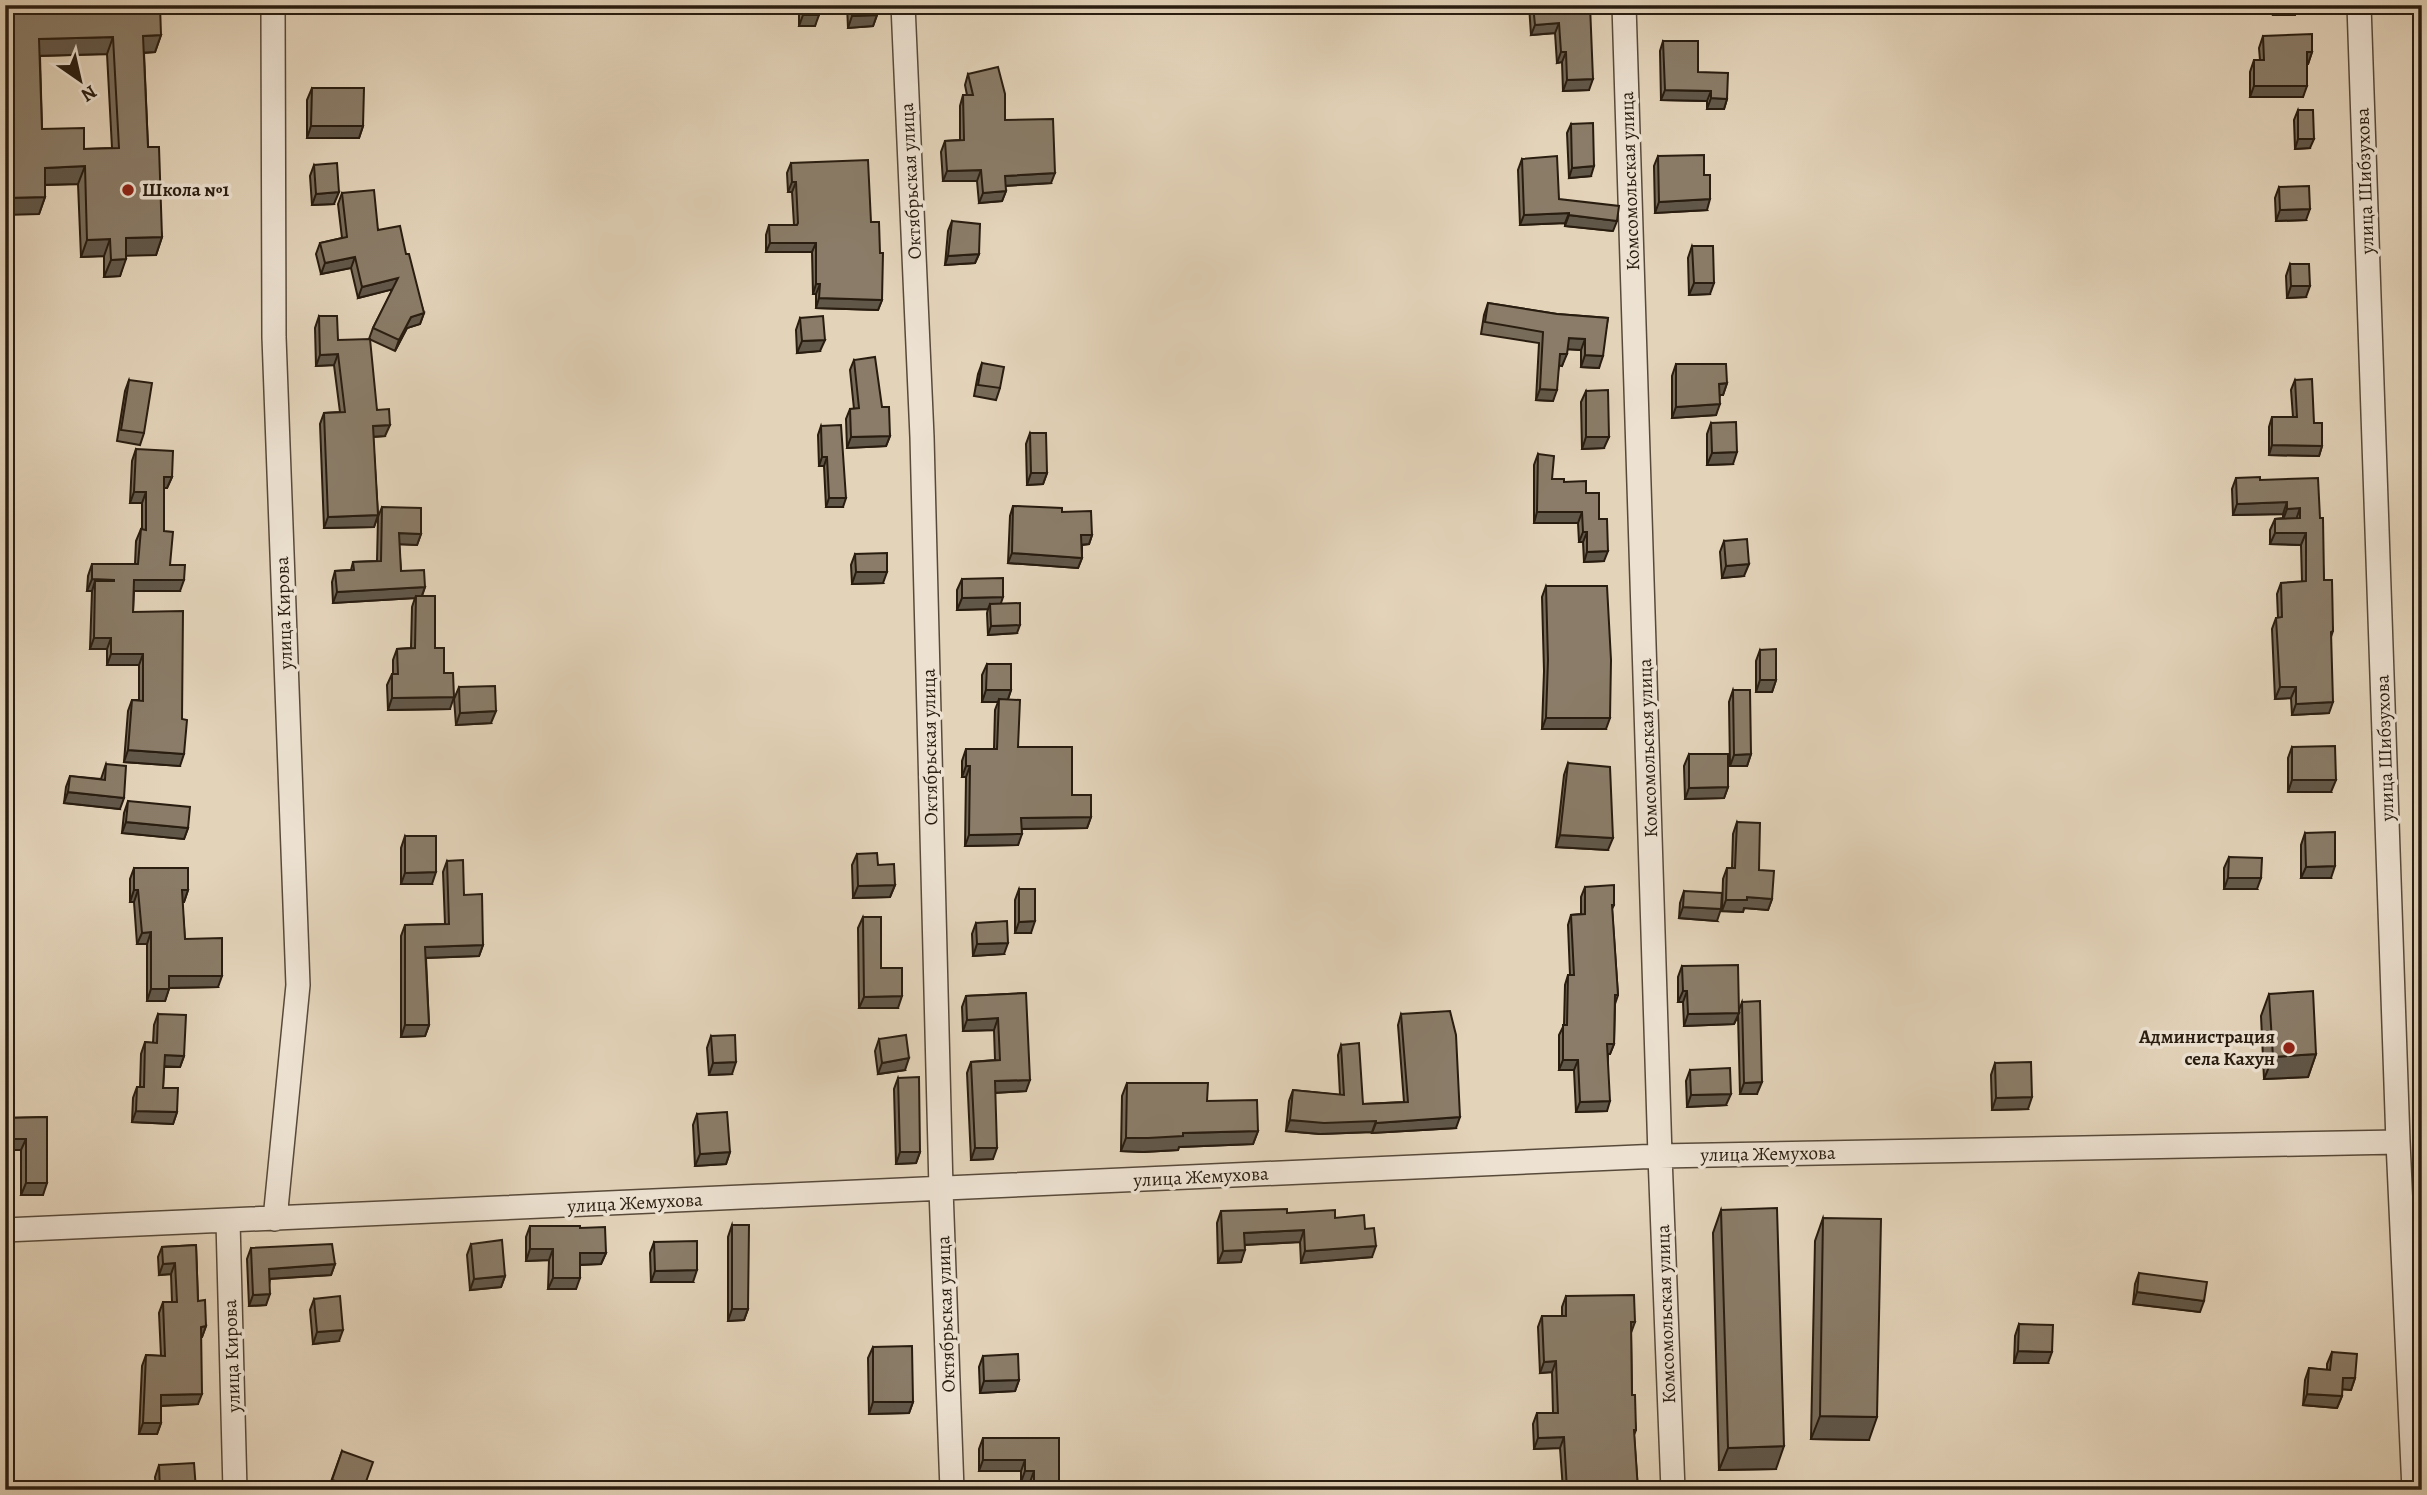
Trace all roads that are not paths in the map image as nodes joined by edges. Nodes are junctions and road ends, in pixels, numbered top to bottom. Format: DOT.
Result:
graph roads {
  1 [pos="273,5"];
  2 [pos="903,5"];
  3 [pos="1624,5"];
  4 [pos="2359,5"];
  5 [pos="2398,1142"];
  6 [pos="1660,1156"];
  7 [pos="942,1189"];
  8 [pos="275,1219"];
  9 [pos="228,1221"];
  10 [pos="5,1230"];
  11 [pos="235,1490"];
  12 [pos="952,1490"];
  13 [pos="1673,1490"];
  14 [pos="2414,1490"];
  1 -- 8 [label="street, улица Кирова"];
  2 -- 7 [label="street, Октябрьская улица"];
  3 -- 6 [label="street, Комсомольская улица"];
  4 -- 5 [label="street, улица Шибзухова"];
  5 -- 6 [label="street, улица Жемухова"];
  5 -- 14 [label="street, улица Шибзухова"];
  6 -- 7 [label="street, улица Жемухова"];
  6 -- 13 [label="street, Комсомольская улица"];
  7 -- 8 [label="street, улица Жемухова"];
  7 -- 12 [label="street, Октябрьская улица"];
  8 -- 9 [label="street, улица Жемухова"];
  9 -- 10 [label="street, улица Жемухова"];
  9 -- 11 [label="street, улица Кирова"];
}
